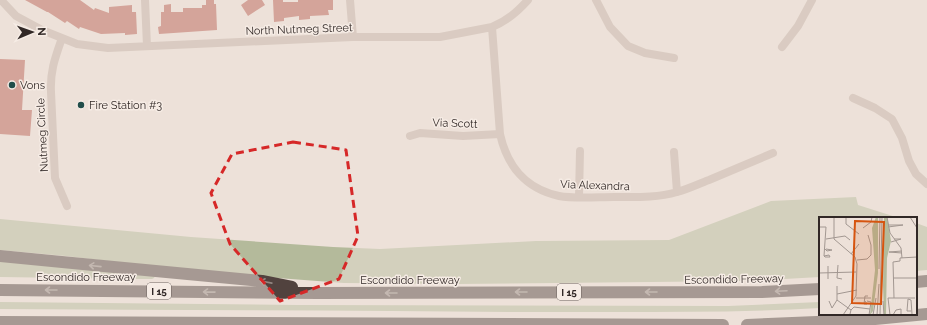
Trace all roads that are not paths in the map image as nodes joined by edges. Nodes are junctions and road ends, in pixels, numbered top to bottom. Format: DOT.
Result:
graph roads {
  1 [pos="1,0"];
  2 [pos="146,0"];
  3 [pos="350,0"];
  4 [pos="528,0"];
  5 [pos="596,0"];
  6 [pos="812,0"];
  7 [pos="492,27"];
  8 [pos="352,37"];
  9 [pos="62,38"];
  10 [pos="147,46"];
  11 [pos="782,47"];
  12 [pos="674,58"];
  13 [pos="853,98"];
  14 [pos="500,134"];
  15 [pos="410,136"];
  16 [pos="580,151"];
  17 [pos="674,152"];
  18 [pos="773,153"];
  19 [pos="927,184"];
  20 [pos="677,192"];
  21 [pos="579,198"];
  22 [pos="67,206"];
  23 [pos="0,256"];
  24 [pos="927,281"];
  25 [pos="917,282"];
  26 [pos="819,289"];
  27 [pos="0,290"];
  28 [pos="318,293"];
  29 [pos="927,314"];
  30 [pos="917,315"];
  31 [pos="917,315"];
  32 [pos="0,322"];
  33 [pos="371,324"];
  34 [pos="723,325"];
  35 [pos="747,325"];
  1 -- 9 [label="street, North Nutmeg Street"];
  2 -- 10 [label="street"];
  3 -- 8 [label="street"];
  4 -- 7 [label="street, North Nutmeg Street"];
  5 -- 12 [label="street"];
  6 -- 11 [label="street"];
  7 -- 8 [label="street, North Nutmeg Street"];
  7 -- 14 [label="street, Via Alexandra"];
  8 -- 10 [label="street, North Nutmeg Street"];
  9 -- 10 [label="street, North Nutmeg Street"];
  9 -- 22 [label="street, Nutmeg Circle"];
  13 -- 19 [label="street"];
  14 -- 15 [label="street, Via Scott"];
  14 -- 21 [label="street, Via Alexandra"];
  16 -- 21 [label="street"];
  17 -- 20 [label="street"];
  18 -- 20 [label="street, Via Alexandra"];
  20 -- 21 [label="street, Via Alexandra"];
  28 -- 23 [label="highway, one-way"];
  24 -- 25 [label="highway"];
  26 -- 28 [label="highway, Escondido Freeway / I 15, one-way"];
  28 -- 27 [label="highway, Escondido Freeway / I 15, one-way"];
  29 -- 31 [label="highway"];
  30 -- 35 [label="highway"];
  32 -- 33 [label="highway"];
  33 -- 34 [label="highway"];
}
